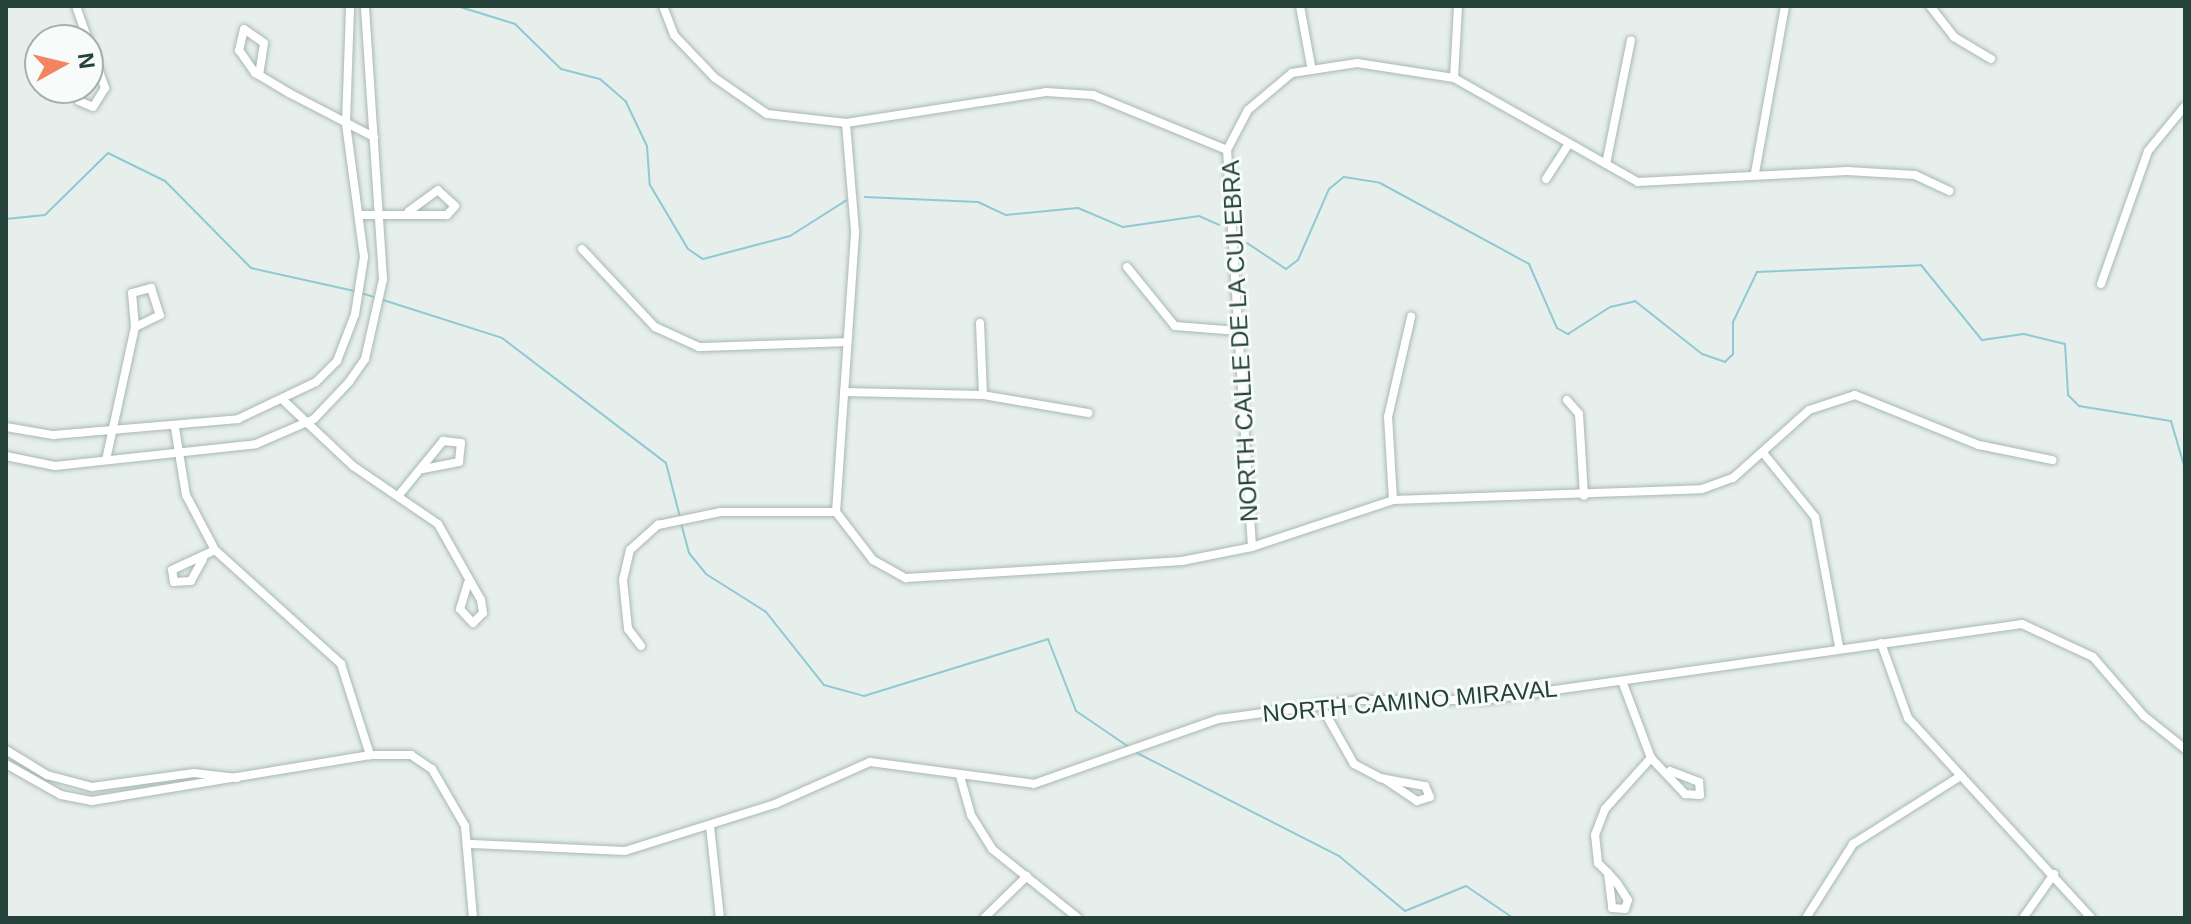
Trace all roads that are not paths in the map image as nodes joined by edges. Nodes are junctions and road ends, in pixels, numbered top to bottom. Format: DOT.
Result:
graph roads {
  1 [pos="350,6"];
  2 [pos="365,6"];
  3 [pos="663,6"];
  4 [pos="1300,6"];
  5 [pos="1458,6"];
  6 [pos="1785,6"];
  7 [pos="1930,6"];
  8 [pos="1631,40"];
  9 [pos="1991,59"];
  10 [pos="1311,66"];
  11 [pos="259,75"];
  12 [pos="1454,78"];
  13 [pos="2185,106"];
  14 [pos="346,123"];
  15 [pos="846,123"];
  16 [pos="374,137"];
  17 [pos="1567,147"];
  18 [pos="1227,150"];
  19 [pos="1606,164"];
  20 [pos="1755,173"];
  21 [pos="1546,179"];
  22 [pos="1950,191"];
  23 [pos="409,211"];
  24 [pos="379,214"];
  25 [pos="361,215"];
  26 [pos="582,249"];
  27 [pos="1127,267"];
  28 [pos="2101,284"];
  29 [pos="1411,317"];
  30 [pos="980,323"];
  31 [pos="135,327"];
  32 [pos="1238,331"];
  33 [pos="846,342"];
  34 [pos="844,392"];
  35 [pos="983,395"];
  36 [pos="1567,400"];
  37 [pos="284,401"];
  38 [pos="1088,413"];
  39 [pos="304,425"];
  40 [pos="6,427"];
  41 [pos="111,428"];
  42 [pos="175,428"];
  43 [pos="1764,454"];
  44 [pos="178,455"];
  45 [pos="6,456"];
  46 [pos="106,460"];
  47 [pos="2052,460"];
  48 [pos="423,469"];
  49 [pos="399,495"];
  50 [pos="1584,496"];
  51 [pos="1393,500"];
  52 [pos="836,512"];
  53 [pos="1252,547"];
  54 [pos="215,550"];
  55 [pos="203,559"];
  56 [pos="468,583"];
  57 [pos="1881,643"];
  58 [pos="641,646"];
  59 [pos="1839,647"];
  60 [pos="1622,681"];
  61 [pos="1320,704"];
  62 [pos="2185,749"];
  63 [pos="6,750"];
  64 [pos="370,755"];
  65 [pos="1651,758"];
  66 [pos="6,764"];
  67 [pos="1670,771"];
  68 [pos="960,776"];
  69 [pos="1959,777"];
  70 [pos="237,778"];
  71 [pos="1384,779"];
  72 [pos="710,826"];
  73 [pos="472,844"];
  74 [pos="1608,873"];
  75 [pos="2054,874"];
  76 [pos="1027,876"];
  77 [pos="473,918"];
  78 [pos="720,918"];
  79 [pos="984,918"];
  80 [pos="1078,918"];
  81 [pos="1806,918"];
  82 [pos="2023,918"];
  83 [pos="2091,918"];
  1 -- 14 [label="street"];
  2 -- 16 [label="street"];
  3 -- 15 [label="street"];
  4 -- 10 [label="street"];
  5 -- 12 [label="street"];
  6 -- 20 [label="street"];
  7 -- 9 [label="street"];
  8 -- 19 [label="street"];
  10 -- 12 [label="street"];
  10 -- 18 [label="street, NORTH CALLE DE LA CULEBRA"];
  11 -- 11 [label="street"];
  11 -- 14 [label="street"];
  12 -- 17 [label="street"];
  13 -- 28 [label="street"];
  14 -- 16 [label="street"];
  14 -- 25 [label="street"];
  15 -- 18 [label="street"];
  15 -- 33 [label="street"];
  16 -- 24 [label="street"];
  17 -- 19 [label="street"];
  17 -- 21 [label="street"];
  18 -- 32 [label="street, NORTH CALLE DE LA CULEBRA"];
  19 -- 20 [label="street"];
  20 -- 22 [label="street"];
  23 -- 23 [label="street"];
  23 -- 24 [label="street"];
  24 -- 25 [label="street"];
  24 -- 39 [label="street"];
  25 -- 37 [label="street"];
  26 -- 33 [label="street"];
  27 -- 32 [label="street"];
  29 -- 51 [label="street"];
  30 -- 35 [label="street"];
  31 -- 31 [label="street"];
  31 -- 41 [label="street"];
  32 -- 53 [label="street, NORTH CALLE DE LA CULEBRA"];
  33 -- 34 [label="street"];
  34 -- 35 [label="street"];
  34 -- 52 [label="street"];
  35 -- 38 [label="street"];
  36 -- 50 [label="street"];
  37 -- 39 [label="street"];
  37 -- 42 [label="street"];
  39 -- 44 [label="street"];
  39 -- 49 [label="street"];
  40 -- 41 [label="street"];
  41 -- 42 [label="street"];
  41 -- 46 [label="street"];
  42 -- 44 [label="street"];
  43 -- 47 [label="street"];
  43 -- 50 [label="street"];
  43 -- 59 [label="street"];
  44 -- 46 [label="street"];
  44 -- 54 [label="street"];
  45 -- 46 [label="street"];
  48 -- 48 [label="street"];
  48 -- 49 [label="street"];
  49 -- 56 [label="street"];
  50 -- 51 [label="street"];
  51 -- 53 [label="street"];
  52 -- 53 [label="street"];
  52 -- 58 [label="street"];
  54 -- 55 [label="street"];
  54 -- 64 [label="street"];
  57 -- 59 [label="street, NORTH CAMINO MIRAVAL"];
  57 -- 62 [label="street, NORTH CAMINO MIRAVAL"];
  57 -- 69 [label="street"];
  59 -- 60 [label="street, NORTH CAMINO MIRAVAL"];
  60 -- 61 [label="street, NORTH CAMINO MIRAVAL"];
  60 -- 65 [label="street"];
  61 -- 68 [label="street, NORTH CAMINO MIRAVAL"];
  61 -- 71 [label="street"];
  63 -- 70 [label="street"];
  64 -- 70 [label="street"];
  64 -- 73 [label="street"];
  65 -- 67 [label="street"];
  65 -- 74 [label="street"];
  66 -- 70 [label="street"];
  68 -- 72 [label="street, NORTH CAMINO MIRAVAL"];
  68 -- 76 [label="street"];
  69 -- 75 [label="street"];
  69 -- 81 [label="street"];
  71 -- 71 [label="street"];
  72 -- 73 [label="street, NORTH CAMINO MIRAVAL"];
  72 -- 78 [label="street"];
  73 -- 77 [label="street"];
  75 -- 82 [label="street"];
  75 -- 83 [label="street"];
  76 -- 79 [label="street"];
  76 -- 80 [label="street"];
}
